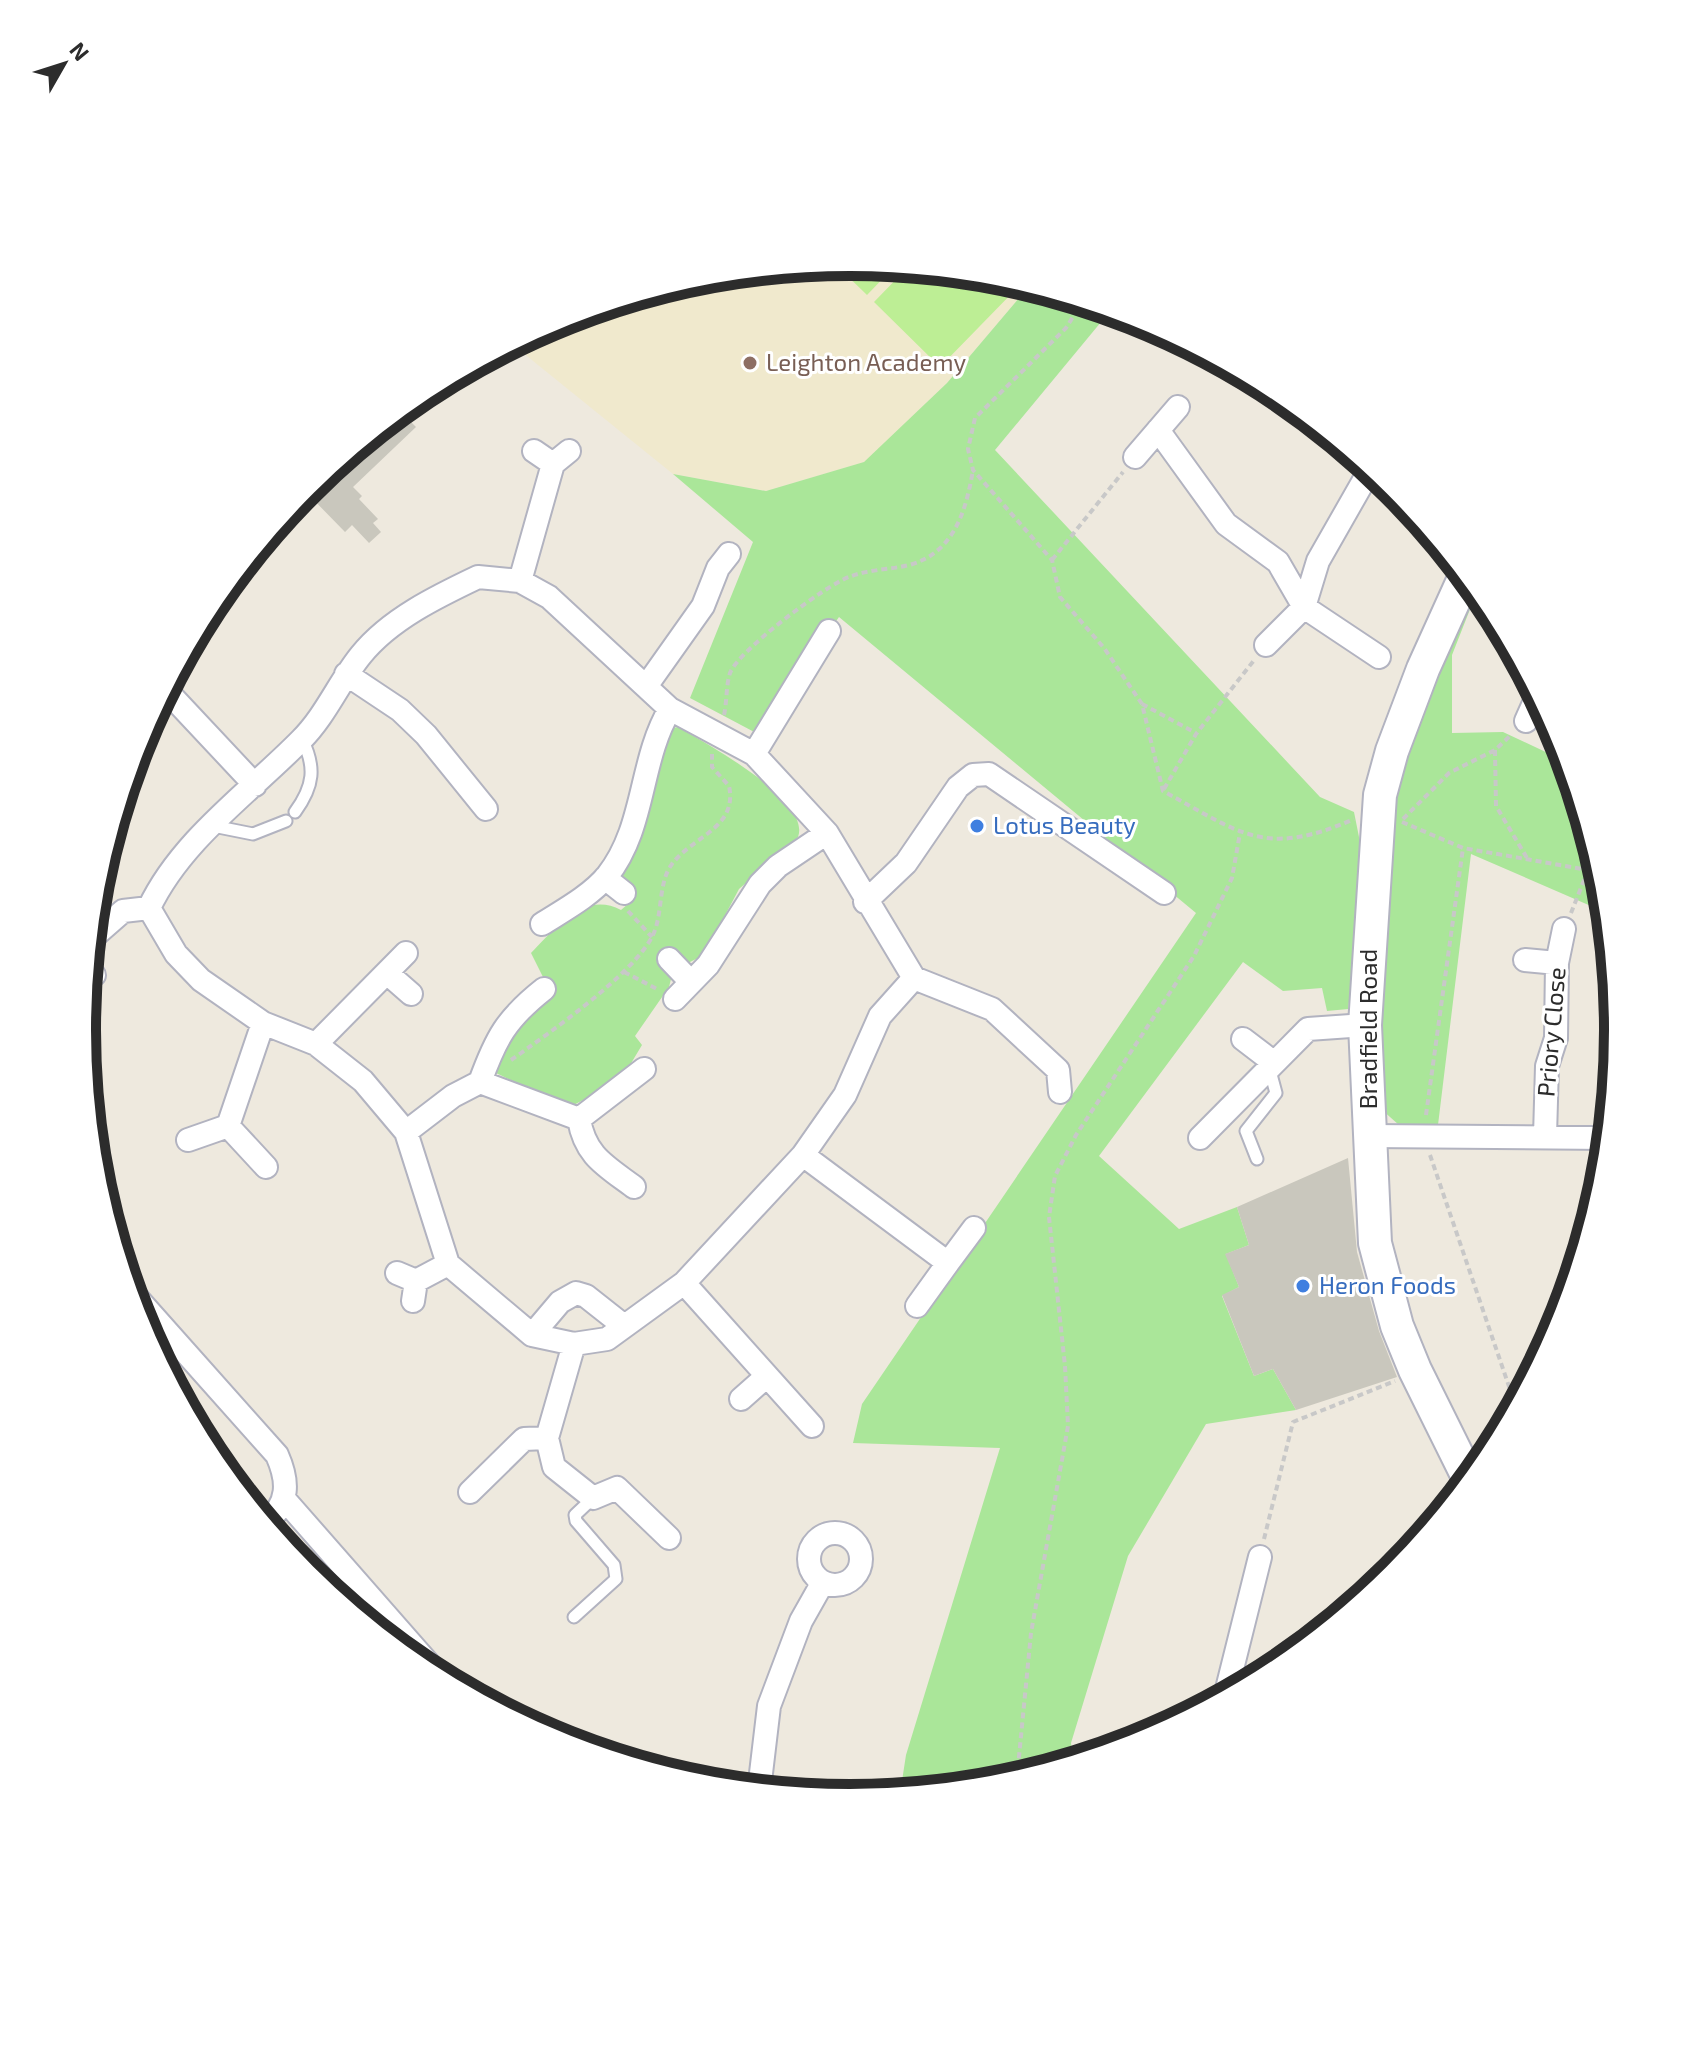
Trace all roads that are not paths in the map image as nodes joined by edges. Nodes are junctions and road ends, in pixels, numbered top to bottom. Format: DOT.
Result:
graph roads {
  1 [pos="1178,407"];
  2 [pos="1158,430"];
  3 [pos="534,451"];
  4 [pos="1135,457"];
  5 [pos="1365,479"];
  6 [pos="729,554"];
  7 [pos="520,581"];
  8 [pos="1461,587"];
  9 [pos="1304,607"];
  10 [pos="829,631"];
  11 [pos="1266,645"];
  12 [pos="1379,657"];
  13 [pos="346,674"];
  14 [pos="647,685"];
  15 [pos="173,698"];
  16 [pos="1532,707"];
  17 [pos="670,709"];
  18 [pos="1526,721"];
  19 [pos="302,739"];
  20 [pos="754,754"];
  21 [pos="255,785"];
  22 [pos="486,809"];
  23 [pos="213,826"];
  24 [pos="827,833"];
  25 [pos="605,878"];
  26 [pos="624,893"];
  27 [pos="1164,893"];
  28 [pos="865,902"];
  29 [pos="149,908"];
  30 [pos="542,924"];
  31 [pos="102,929"];
  32 [pos="1564,929"];
  33 [pos="406,953"];
  34 [pos="669,959"];
  35 [pos="1525,960"];
  36 [pos="1557,963"];
  37 [pos="387,973"];
  38 [pos="914,978"];
  39 [pos="544,989"];
  40 [pos="411,994"];
  41 [pos="263,1023"];
  42 [pos="1365,1025"];
  43 [pos="1243,1039"];
  44 [pos="316,1044"];
  45 [pos="1271,1064"];
  46 [pos="644,1069"];
  47 [pos="480,1082"];
  48 [pos="1060,1092"];
  49 [pos="579,1119"];
  50 [pos="228,1126"];
  51 [pos="406,1132"];
  52 [pos="1369,1136"];
  53 [pos="1545,1136"];
  54 [pos="1200,1138"];
  55 [pos="1597,1138"];
  56 [pos="188,1140"];
  57 [pos="803,1155"];
  58 [pos="1257,1159"];
  59 [pos="266,1167"];
  60 [pos="634,1187"];
  61 [pos="974,1228"];
  62 [pos="948,1263"];
  63 [pos="448,1264"];
  64 [pos="684,1283"];
  65 [pos="409,1285"];
  66 [pos="917,1306"];
  67 [pos="152,1315"];
  68 [pos="624,1326"];
  69 [pos="532,1335"];
  70 [pos="574,1344"];
  71 [pos="177,1345"];
  72 [pos="169,1352"];
  73 [pos="767,1376"];
  74 [pos="741,1399"];
  75 [pos="812,1426"];
  76 [pos="547,1438"];
  77 [pos="1464,1469"];
  78 [pos="470,1492"];
  79 [pos="593,1498"];
  80 [pos="285,1500"];
  81 [pos="273,1515"];
  82 [pos="669,1538"];
  83 [pos="1260,1557"];
  84 [pos="823,1582"];
  85 [pos="574,1617"];
  86 [pos="410,1642"];
  87 [pos="1229,1683"];
  88 [pos="760,1779"];
  1 -- 2 [label="street"];
  2 -- 4 [label="street"];
  2 -- 9 [label="street"];
  3 -- 7 [label="street"];
  5 -- 9 [label="street"];
  6 -- 14 [label="street"];
  7 -- 13 [label="street"];
  7 -- 14 [label="street"];
  8 -- 42 [label="main road, Bradfield Road"];
  9 -- 11 [label="street"];
  9 -- 12 [label="street"];
  10 -- 20 [label="street"];
  13 -- 19 [label="street"];
  13 -- 22 [label="street"];
  14 -- 17 [label="street"];
  15 -- 21 [label="street"];
  16 -- 18 [label="street"];
  17 -- 20 [label="street"];
  17 -- 25 [label="street"];
  19 -- 21 [label="street"];
  19 -- 23 [label="lane"];
  20 -- 24 [label="street"];
  21 -- 23 [label="street"];
  23 -- 29 [label="street"];
  24 -- 28 [label="street"];
  24 -- 34 [label="street"];
  25 -- 26 [label="street"];
  25 -- 30 [label="street"];
  27 -- 28 [label="street"];
  28 -- 38 [label="street"];
  29 -- 31 [label="street"];
  29 -- 41 [label="street"];
  32 -- 36 [label="street, Priory Close"];
  33 -- 37 [label="street"];
  35 -- 36 [label="street"];
  36 -- 53 [label="street, Priory Close"];
  37 -- 40 [label="street"];
  37 -- 44 [label="street"];
  38 -- 48 [label="street"];
  38 -- 57 [label="street"];
  39 -- 47 [label="street"];
  41 -- 44 [label="street"];
  41 -- 50 [label="street"];
  42 -- 45 [label="street"];
  42 -- 52 [label="main road, Bradfield Road"];
  43 -- 45 [label="street"];
  44 -- 51 [label="street"];
  45 -- 54 [label="street"];
  45 -- 58 [label="lane"];
  46 -- 49 [label="street"];
  47 -- 49 [label="street"];
  47 -- 51 [label="street"];
  49 -- 60 [label="street"];
  50 -- 56 [label="street"];
  50 -- 59 [label="street"];
  51 -- 63 [label="street"];
  52 -- 53 [label="street"];
  52 -- 77 [label="main road, Bradfield Road"];
  53 -- 55 [label="street"];
  57 -- 62 [label="street"];
  57 -- 64 [label="street"];
  61 -- 62 [label="street"];
  62 -- 66 [label="street"];
  63 -- 65 [label="street"];
  63 -- 69 [label="street"];
  64 -- 68 [label="street"];
  64 -- 73 [label="street"];
  67 -- 71 [label="street"];
  68 -- 69 [label="street"];
  68 -- 70 [label="street"];
  69 -- 70 [label="street"];
  70 -- 76 [label="street"];
  71 -- 72 [label="street"];
  71 -- 80 [label="street"];
  73 -- 74 [label="street"];
  73 -- 75 [label="street"];
  76 -- 78 [label="street"];
  76 -- 79 [label="street"];
  79 -- 82 [label="street"];
  79 -- 85 [label="lane"];
  80 -- 81 [label="street"];
  80 -- 86 [label="street"];
  83 -- 87 [label="street"];
  84 -- 88 [label="street"];
}
